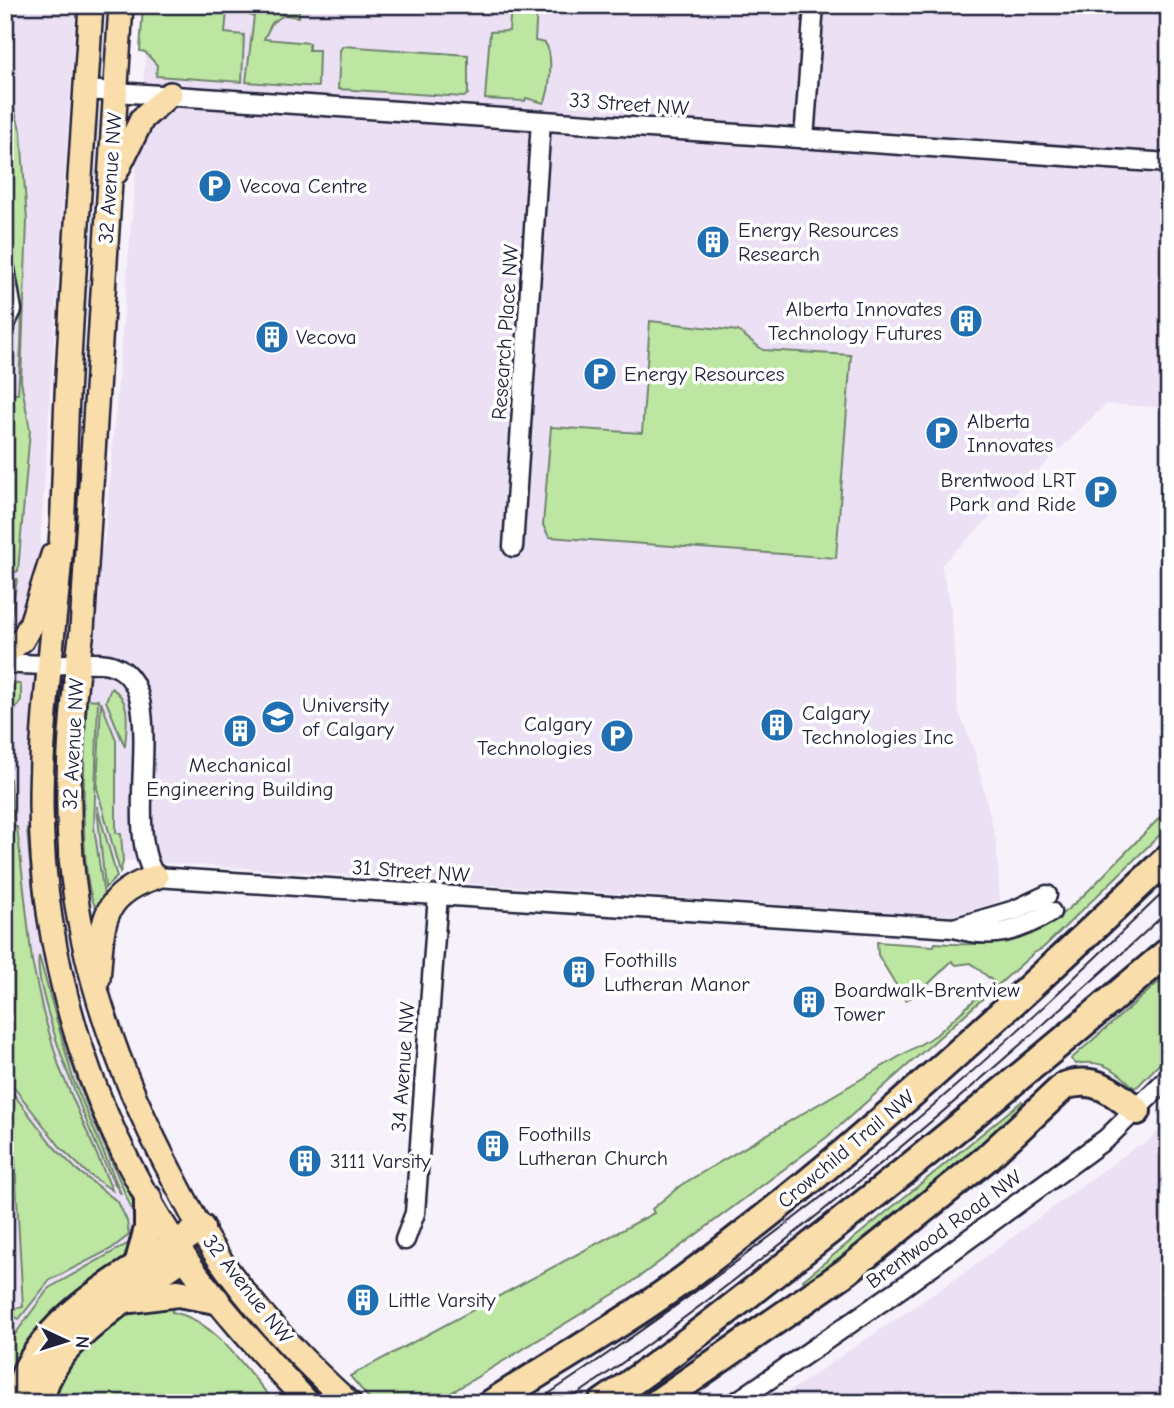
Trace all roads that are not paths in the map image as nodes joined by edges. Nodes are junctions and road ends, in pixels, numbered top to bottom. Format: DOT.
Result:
graph roads {
  1 [pos="91,5"];
  2 [pos="121,5"];
  3 [pos="814,5"];
  4 [pos="86,90"];
  5 [pos="116,91"];
  6 [pos="170,94"];
  7 [pos="541,121"];
  8 [pos="804,138"];
  9 [pos="1169,163"];
  10 [pos="108,191"];
  11 [pos="5,269"];
  12 [pos="5,324"];
  13 [pos="62,532"];
  14 [pos="513,547"];
  15 [pos="5,653"];
  16 [pos="5,663"];
  17 [pos="77,664"];
  18 [pos="50,665"];
  19 [pos="1169,857"];
  20 [pos="156,877"];
  21 [pos="438,895"];
  22 [pos="1049,903"];
  23 [pos="1169,951"];
  24 [pos="96,993"];
  25 [pos="1169,1077"];
  26 [pos="1137,1111"];
  27 [pos="148,1198"];
  28 [pos="204,1234"];
  29 [pos="405,1240"];
  30 [pos="180,1250"];
  31 [pos="137,1269"];
  32 [pos="127,1300"];
  33 [pos="216,1300"];
  34 [pos="500,1397"];
  35 [pos="14,1403"];
  36 [pos="39,1403"];
  37 [pos="308,1403"];
  38 [pos="349,1403"];
  39 [pos="472,1403"];
  40 [pos="602,1403"];
  41 [pos="657,1403"];
  42 [pos="735,1403"];
  1 -- 4 [label="main road, 32 Avenue NW"];
  2 -- 5 [label="main road, 32 Avenue NW"];
  3 -- 8 [label="street"];
  4 -- 5 [label="street, 33 Street NW"];
  4 -- 13 [label="main road, 32 Avenue NW"];
  5 -- 6 [label="street, 33 Street NW"];
  5 -- 10 [label="main road, 32 Avenue NW"];
  6 -- 7 [label="street, 33 Street NW"];
  6 -- 10 [label="main road"];
  7 -- 8 [label="street, 33 Street NW"];
  7 -- 14 [label="street, Research Place NW"];
  8 -- 9 [label="street, 33 Street NW"];
  10 -- 17 [label="main road, 32 Avenue NW"];
  11 -- 12 [label="street"];
  13 -- 15 [label="main road"];
  13 -- 18 [label="main road, 32 Avenue NW"];
  16 -- 18 [label="street"];
  17 -- 18 [label="street"];
  17 -- 20 [label="street"];
  17 -- 24 [label="main road, 32 Avenue NW"];
  18 -- 27 [label="main road, 32 Avenue NW"];
  19 -- 34 [label="highway, Crowchild Trail NW"];
  20 -- 21 [label="street, 31 Street NW"];
  20 -- 24 [label="main road"];
  21 -- 22 [label="street, 31 Street NW"];
  21 -- 29 [label="street, 34 Avenue NW"];
  23 -- 40 [label="highway"];
  24 -- 28 [label="main road, 32 Avenue NW"];
  25 -- 26 [label="street, Brentwood Road NW"];
  26 -- 41 [label="highway"];
  26 -- 42 [label="street, Brentwood Road NW"];
  27 -- 30 [label="main road, 32 Avenue NW"];
  27 -- 31 [label="highway"];
  28 -- 30 [label="highway"];
  28 -- 38 [label="main road, 32 Avenue NW"];
  30 -- 31 [label="highway"];
  30 -- 32 [label="highway"];
  30 -- 33 [label="main road, 32 Avenue NW"];
  31 -- 35 [label="highway"];
  32 -- 33 [label="highway"];
  32 -- 36 [label="highway"];
  33 -- 37 [label="main road, 32 Avenue NW"];
  34 -- 39 [label="highway, Crowchild Trail NW"];
}
